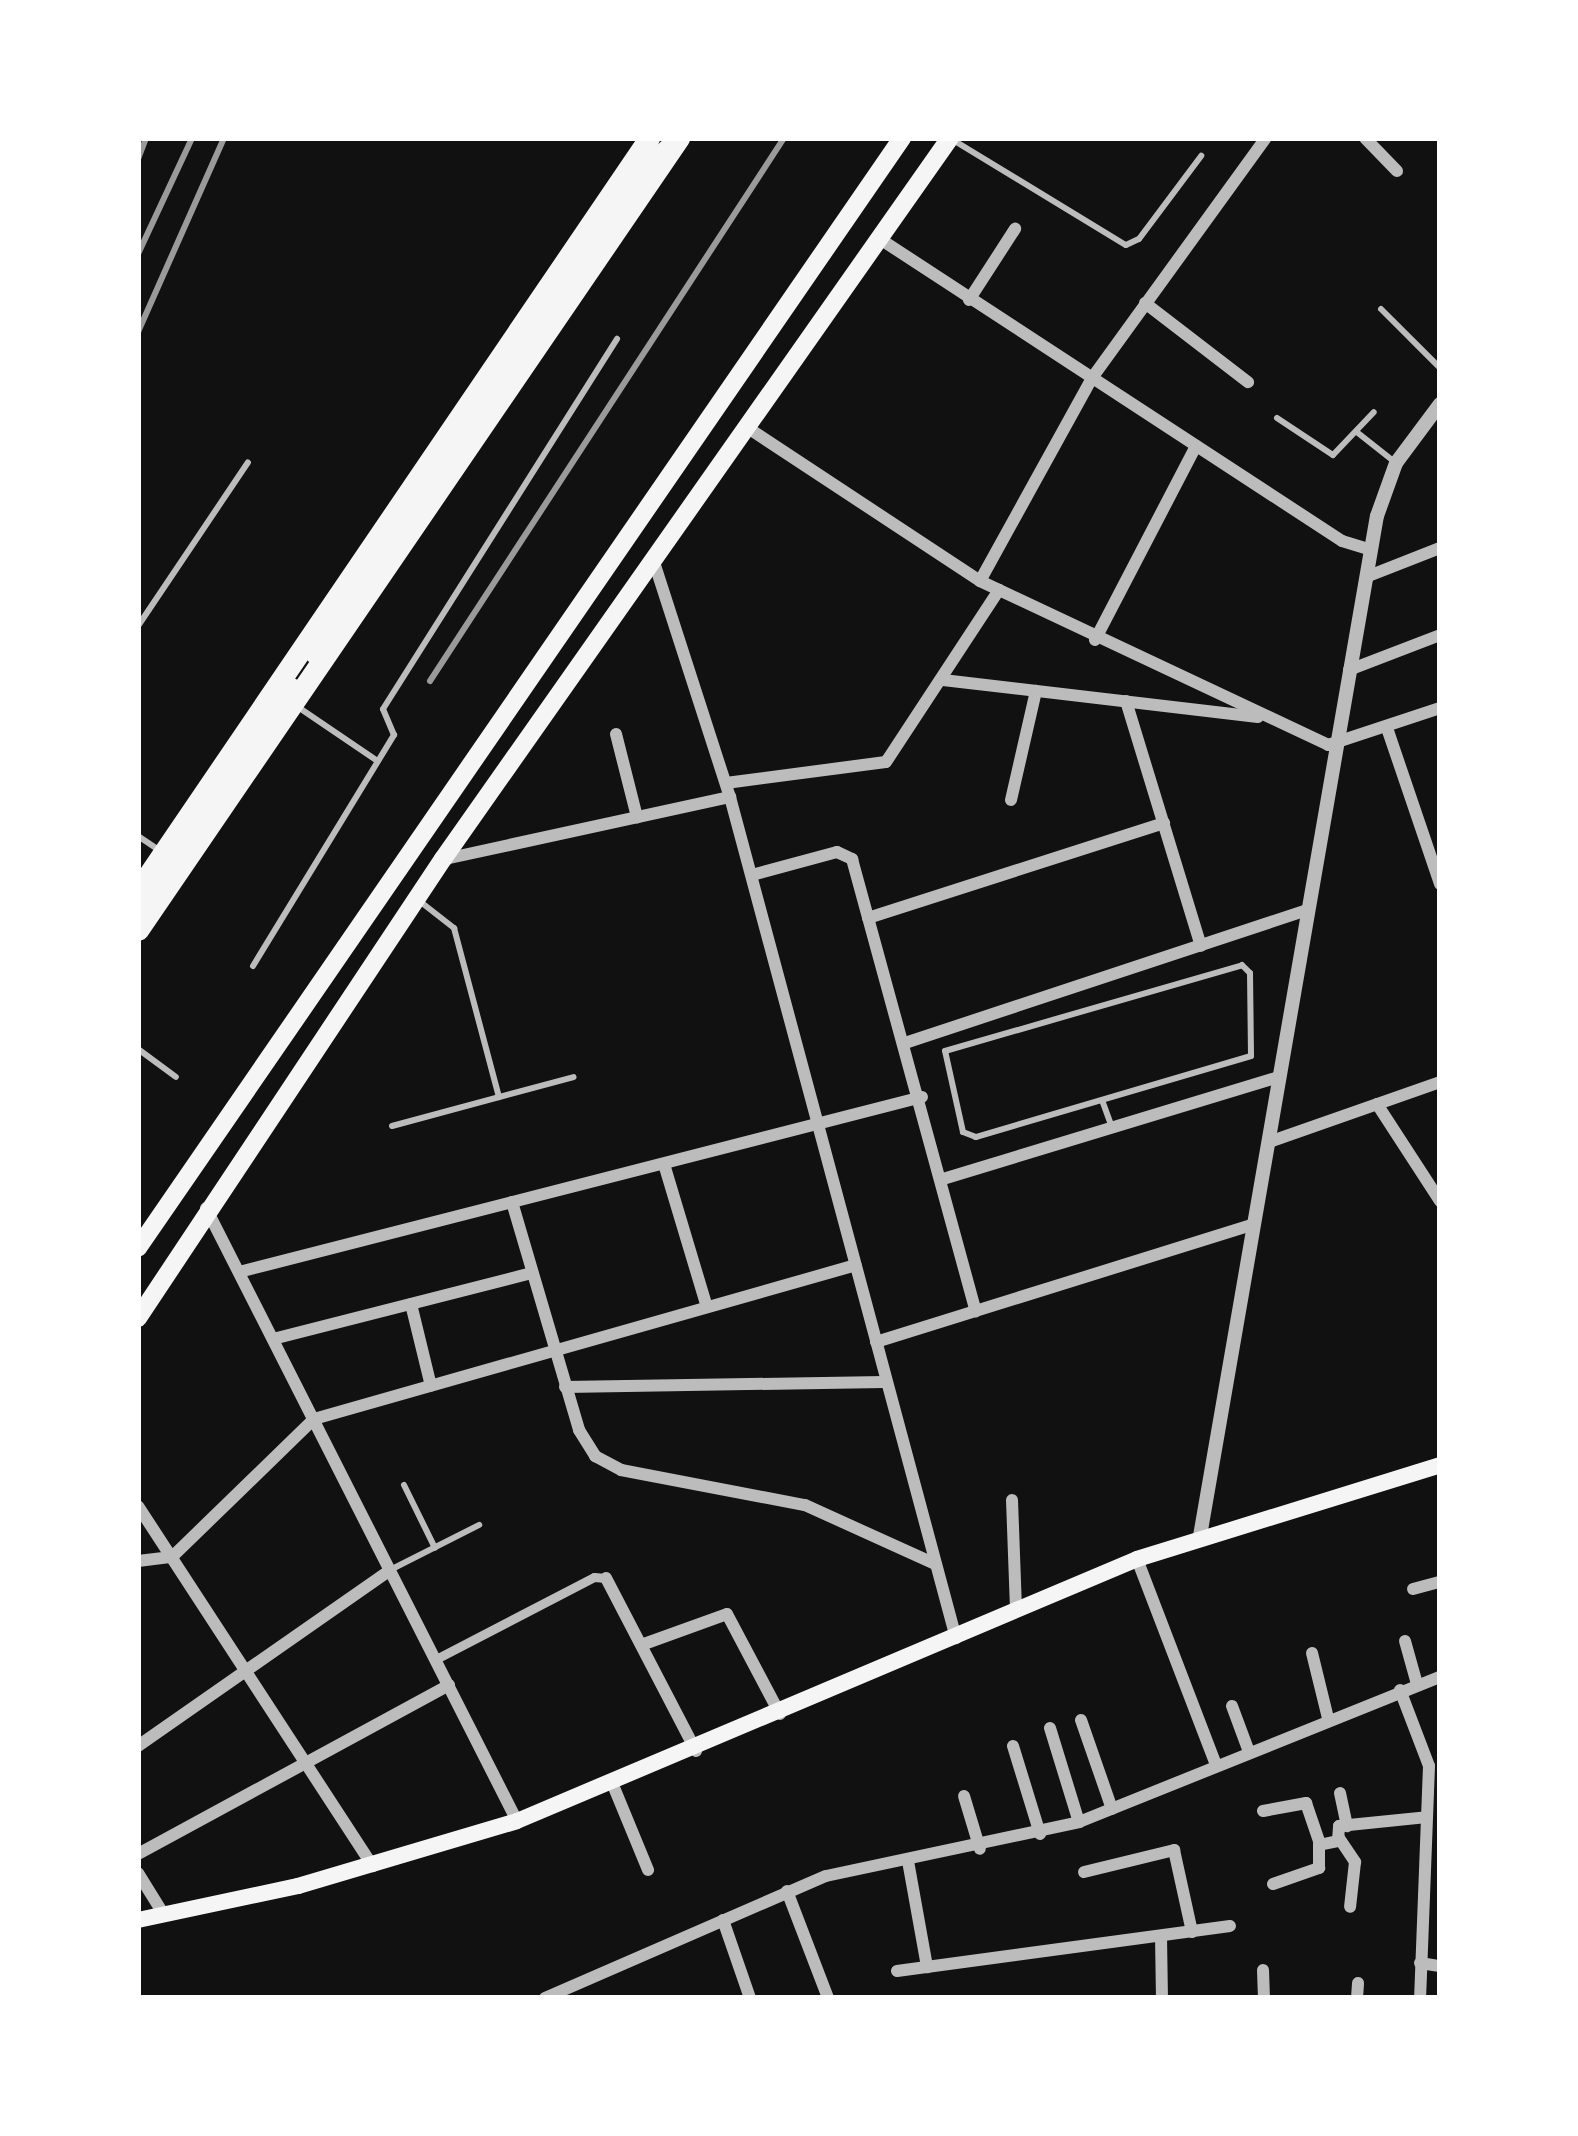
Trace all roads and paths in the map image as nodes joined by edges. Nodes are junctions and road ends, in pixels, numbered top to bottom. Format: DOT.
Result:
graph roads {
  1 [pos="649,138"];
  2 [pos="676,138"];
  3 [pos="902,138"];
  4 [pos="950,138"];
  5 [pos="1266,138"];
  6 [pos="1365,138"];
  7 [pos="1201,156"];
  8 [pos="1397,171"];
  9 [pos="1015,229"];
  10 [pos="880,239"];
  11 [pos="969,300"];
  12 [pos="1144,303"];
  13 [pos="1381,309"];
  14 [pos="617,339"];
  15 [pos="1440,368"];
  16 [pos="1092,379"];
  17 [pos="1248,382"];
  18 [pos="1440,404"];
  19 [pos="1374,412"];
  20 [pos="1277,418"];
  21 [pos="748,428"];
  22 [pos="1358,433"];
  23 [pos="1196,446"];
  24 [pos="248,462"];
  25 [pos="1396,463"];
  26 [pos="414,507"];
  27 [pos="1440,548"];
  28 [pos="1371,550"];
  29 [pos="652,558"];
  30 [pos="1366,577"];
  31 [pos="980,580"];
  32 [pos="999,590"];
  33 [pos="138,626"];
  34 [pos="1440,635"];
  35 [pos="1095,640"];
  36 [pos="1349,670"];
  37 [pos="943,680"];
  38 [pos="1036,691"];
  39 [pos="284,698"];
  40 [pos="1126,701"];
  41 [pos="1440,708"];
  42 [pos="1272,718"];
  43 [pos="1387,728"];
  44 [pos="616,734"];
  45 [pos="1336,746"];
  46 [pos="376,760"];
  47 [pos="728,790"];
  48 [pos="1010,800"];
  49 [pos="637,817"];
  50 [pos="1164,823"];
  51 [pos="138,836"];
  52 [pos="443,859"];
  53 [pos="172,860"];
  54 [pos="752,875"];
  55 [pos="1440,884"];
  56 [pos="138,890"];
  57 [pos="414,902"];
  58 [pos="138,909"];
  59 [pos="1307,910"];
  60 [pos="868,918"];
  61 [pos="138,930"];
  62 [pos="1201,946"];
  63 [pos="253,966"];
  64 [pos="908,1042"];
  65 [pos="138,1049"];
  66 [pos="1278,1076"];
  67 [pos="176,1077"];
  68 [pos="574,1077"];
  69 [pos="1440,1082"];
  70 [pos="499,1097"];
  71 [pos="922,1097"];
  72 [pos="1102,1100"];
  73 [pos="1377,1104"];
  74 [pos="821,1123"];
  75 [pos="392,1126"];
  76 [pos="1112,1127"];
  77 [pos="1269,1142"];
  78 [pos="664,1163"];
  79 [pos="943,1179"];
  80 [pos="1440,1201"];
  81 [pos="512,1202"];
  82 [pos="205,1207"];
  83 [pos="1252,1225"];
  84 [pos="138,1248"];
  85 [pos="856,1265"];
  86 [pos="239,1272"];
  87 [pos="532,1274"];
  88 [pos="411,1304"];
  89 [pos="707,1307"];
  90 [pos="976,1311"];
  91 [pos="138,1318"];
  92 [pos="273,1339"];
  93 [pos="876,1342"];
  94 [pos="553,1350"];
  95 [pos="884,1382"];
  96 [pos="430,1386"];
  97 [pos="565,1387"];
  98 [pos="314,1419"];
  99 [pos="1440,1465"];
  100 [pos="404,1485"];
  101 [pos="1012,1501"];
  102 [pos="138,1506"];
  103 [pos="479,1526"];
  104 [pos="1199,1536"];
  105 [pos="435,1548"];
  106 [pos="172,1557"];
  107 [pos="1137,1559"];
  108 [pos="138,1561"];
  109 [pos="935,1564"];
  110 [pos="390,1570"];
  111 [pos="606,1578"];
  112 [pos="1440,1582"];
  113 [pos="1414,1589"];
  114 [pos="1016,1610"];
  115 [pos="956,1638"];
  116 [pos="1405,1641"];
  117 [pos="644,1644"];
  118 [pos="1312,1653"];
  119 [pos="436,1659"];
  120 [pos="246,1670"];
  121 [pos="1440,1677"];
  122 [pos="1418,1684"];
  123 [pos="449,1685"];
  124 [pos="1400,1690"];
  125 [pos="1232,1706"];
  126 [pos="780,1714"];
  127 [pos="1328,1718"];
  128 [pos="1081,1720"];
  129 [pos="1050,1728"];
  130 [pos="138,1745"];
  131 [pos="1013,1746"];
  132 [pos="696,1751"];
  133 [pos="1249,1752"];
  134 [pos="306,1762"];
  135 [pos="1216,1765"];
  136 [pos="613,1785"];
  137 [pos="1340,1793"];
  138 [pos="964,1796"];
  139 [pos="1112,1809"];
  140 [pos="1263,1811"];
  141 [pos="1427,1817"];
  142 [pos="518,1821"];
  143 [pos="1079,1822"];
  144 [pos="1343,1832"];
  145 [pos="1040,1834"];
  146 [pos="1320,1844"];
  147 [pos="980,1849"];
  148 [pos="138,1854"];
  149 [pos="908,1861"];
  150 [pos="373,1866"];
  151 [pos="648,1870"];
  152 [pos="1084,1872"];
  153 [pos="138,1873"];
  154 [pos="1274,1884"];
  155 [pos="787,1891"];
  156 [pos="1350,1907"];
  157 [pos="164,1915"];
  158 [pos="138,1920"];
  159 [pos="723,1920"];
  160 [pos="1230,1926"];
  161 [pos="1192,1931"];
  162 [pos="1161,1936"];
  163 [pos="1420,1964"];
  164 [pos="1440,1966"];
  165 [pos="927,1967"];
  166 [pos="1263,1970"];
  167 [pos="897,1971"];
  168 [pos="545,1998"];
  169 [pos="749,1998"];
  170 [pos="828,1998"];
  171 [pos="1162,1998"];
  172 [pos="1264,1998"];
  173 [pos="1420,1998"];
  1 -- 56 [label="highway"];
  2 -- 26 [label="highway"];
  2 -- 26 [label="main road"];
  2 -- 61 [label="highway"];
  3 -- 84 [label="main road"];
  4 -- 7 [label="lane"];
  4 -- 10 [label="main road"];
  5 -- 12 [label="street"];
  6 -- 8 [label="street"];
  9 -- 11 [label="street"];
  10 -- 11 [label="street"];
  10 -- 21 [label="main road"];
  11 -- 16 [label="street"];
  12 -- 16 [label="street"];
  12 -- 17 [label="street"];
  13 -- 15 [label="lane"];
  14 -- 46 [label="lane"];
  16 -- 23 [label="street"];
  16 -- 31 [label="street"];
  18 -- 25 [label="street"];
  19 -- 22 [label="lane"];
  20 -- 22 [label="lane"];
  21 -- 29 [label="main road"];
  21 -- 31 [label="street"];
  22 -- 25 [label="lane"];
  23 -- 28 [label="street"];
  23 -- 35 [label="street"];
  24 -- 33 [label="lane"];
  25 -- 28 [label="street"];
  26 -- 39 [label="main road"];
  27 -- 30 [label="street"];
  28 -- 30 [label="street"];
  29 -- 47 [label="street"];
  29 -- 52 [label="main road"];
  30 -- 36 [label="street"];
  31 -- 32 [label="street"];
  32 -- 35 [label="street"];
  32 -- 37 [label="street"];
  34 -- 36 [label="street"];
  35 -- 42 [label="street"];
  36 -- 45 [label="street"];
  37 -- 38 [label="street"];
  37 -- 47 [label="street"];
  38 -- 40 [label="street"];
  38 -- 48 [label="street"];
  39 -- 46 [label="lane"];
  39 -- 53 [label="main road"];
  40 -- 42 [label="street"];
  40 -- 50 [label="street"];
  41 -- 43 [label="street"];
  42 -- 45 [label="street"];
  43 -- 45 [label="street"];
  43 -- 55 [label="street"];
  44 -- 49 [label="street"];
  45 -- 59 [label="street"];
  46 -- 63 [label="lane"];
  47 -- 49 [label="street"];
  47 -- 54 [label="street"];
  49 -- 52 [label="street"];
  50 -- 60 [label="street"];
  50 -- 62 [label="street"];
  51 -- 53 [label="lane"];
  52 -- 57 [label="main road"];
  53 -- 58 [label="main road"];
  54 -- 60 [label="street"];
  54 -- 74 [label="street"];
  57 -- 70 [label="lane"];
  57 -- 82 [label="main road"];
  59 -- 62 [label="street"];
  59 -- 66 [label="street"];
  60 -- 64 [label="street"];
  62 -- 64 [label="street"];
  64 -- 71 [label="street"];
  65 -- 67 [label="lane"];
  66 -- 76 [label="street"];
  66 -- 77 [label="street"];
  68 -- 70 [label="lane"];
  69 -- 73 [label="street"];
  70 -- 75 [label="lane"];
  71 -- 74 [label="street"];
  71 -- 79 [label="street"];
  72 -- 72 [label="lane"];
  72 -- 76 [label="lane"];
  73 -- 77 [label="street"];
  73 -- 80 [label="street"];
  74 -- 78 [label="street"];
  74 -- 85 [label="street"];
  76 -- 79 [label="street"];
  77 -- 83 [label="street"];
  78 -- 81 [label="street"];
  78 -- 89 [label="street"];
  79 -- 90 [label="street"];
  81 -- 86 [label="street"];
  81 -- 87 [label="street"];
  82 -- 86 [label="street"];
  82 -- 91 [label="main road"];
  83 -- 90 [label="street"];
  83 -- 104 [label="street"];
  85 -- 89 [label="street"];
  85 -- 93 [label="street"];
  86 -- 92 [label="street"];
  87 -- 88 [label="street"];
  87 -- 94 [label="street"];
  88 -- 92 [label="street"];
  88 -- 96 [label="street"];
  89 -- 94 [label="street"];
  90 -- 93 [label="street"];
  92 -- 98 [label="street"];
  93 -- 95 [label="street"];
  94 -- 96 [label="street"];
  94 -- 97 [label="street"];
  95 -- 97 [label="street"];
  95 -- 109 [label="street"];
  96 -- 98 [label="street"];
  97 -- 109 [label="street"];
  98 -- 106 [label="street"];
  98 -- 110 [label="street"];
  99 -- 104 [label="main road"];
  100 -- 105 [label="lane"];
  101 -- 114 [label="street"];
  102 -- 106 [label="street"];
  103 -- 105 [label="lane"];
  104 -- 107 [label="main road"];
  105 -- 110 [label="lane"];
  106 -- 108 [label="street"];
  106 -- 120 [label="street"];
  107 -- 114 [label="main road"];
  107 -- 135 [label="street"];
  109 -- 115 [label="street"];
  110 -- 119 [label="street"];
  110 -- 120 [label="street"];
  111 -- 117 [label="street"];
  111 -- 119 [label="street"];
  112 -- 113 [label="street"];
  114 -- 115 [label="main road"];
  115 -- 126 [label="main road"];
  116 -- 122 [label="street"];
  117 -- 126 [label="street"];
  117 -- 132 [label="street"];
  118 -- 127 [label="street"];
  119 -- 123 [label="street"];
  120 -- 130 [label="street"];
  120 -- 134 [label="street"];
  121 -- 122 [label="street"];
  122 -- 124 [label="street"];
  123 -- 134 [label="street"];
  123 -- 142 [label="street"];
  124 -- 127 [label="street"];
  124 -- 141 [label="street"];
  125 -- 133 [label="street"];
  126 -- 132 [label="main road"];
  127 -- 133 [label="street"];
  128 -- 139 [label="street"];
  129 -- 143 [label="street"];
  131 -- 145 [label="street"];
  132 -- 136 [label="main road"];
  133 -- 135 [label="street"];
  134 -- 148 [label="street"];
  134 -- 150 [label="street"];
  135 -- 139 [label="street"];
  136 -- 142 [label="main road"];
  136 -- 151 [label="street"];
  137 -- 144 [label="street"];
  138 -- 147 [label="street"];
  139 -- 143 [label="street"];
  140 -- 146 [label="street"];
  141 -- 144 [label="street"];
  141 -- 163 [label="street"];
  142 -- 150 [label="main road"];
  143 -- 145 [label="street"];
  144 -- 146 [label="street"];
  144 -- 156 [label="street"];
  145 -- 147 [label="street"];
  146 -- 154 [label="street"];
  147 -- 149 [label="street"];
  149 -- 155 [label="street"];
  149 -- 165 [label="street"];
  150 -- 157 [label="main road"];
  152 -- 161 [label="street"];
  153 -- 157 [label="street"];
  155 -- 159 [label="street"];
  155 -- 170 [label="street"];
  157 -- 158 [label="main road"];
  159 -- 168 [label="street"];
  159 -- 169 [label="street"];
  160 -- 161 [label="street"];
  161 -- 162 [label="street"];
  162 -- 165 [label="street"];
  162 -- 171 [label="street"];
  163 -- 164 [label="street"];
  163 -- 173 [label="street"];
  165 -- 167 [label="street"];
  166 -- 172 [label="street"];
}
